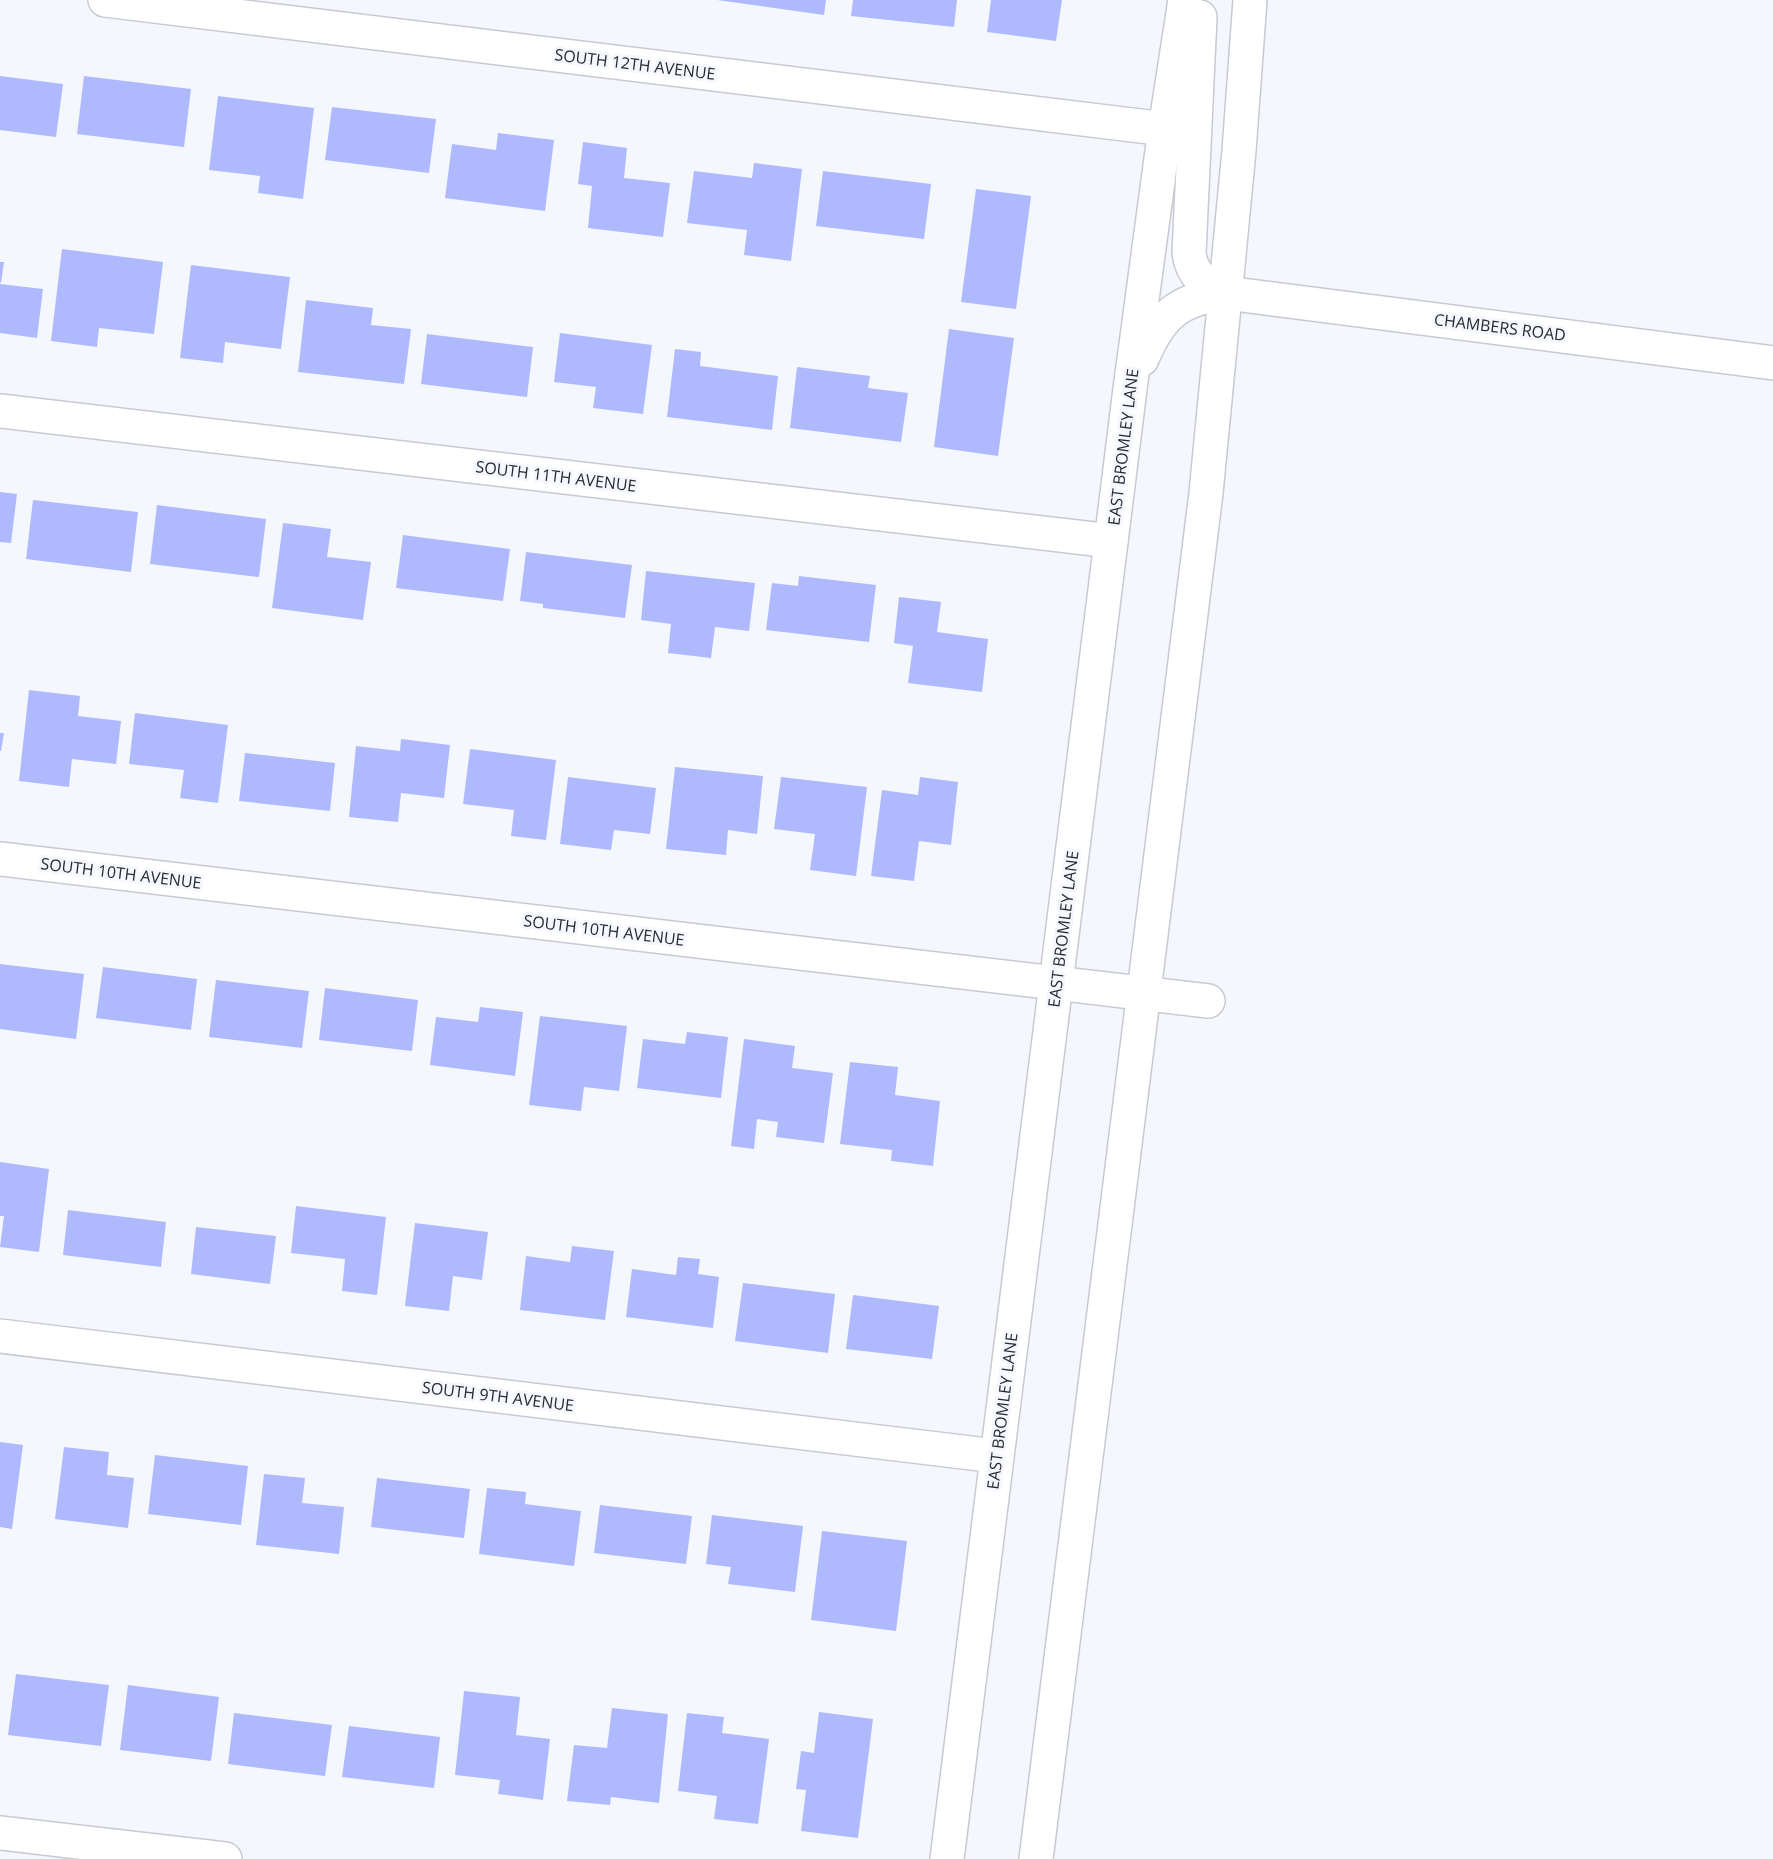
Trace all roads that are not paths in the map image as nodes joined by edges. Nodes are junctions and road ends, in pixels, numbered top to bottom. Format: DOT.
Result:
graph roads {
  1 [pos="105,0"];
  2 [pos="1185,0"];
  3 [pos="1199,0"];
  4 [pos="1250,0"];
  5 [pos="1165,129"];
  6 [pos="1226,293"];
  7 [pos="1773,363"];
  8 [pos="1130,389"];
  9 [pos="0,411"];
  10 [pos="1111,541"];
  11 [pos="0,859"];
  12 [pos="1057,983"];
  13 [pos="1143,993"];
  14 [pos="1208,1001"];
  15 [pos="0,1336"];
  16 [pos="996,1456"];
  17 [pos="0,1833"];
  18 [pos="225,1859"];
  19 [pos="947,1859"];
  20 [pos="1036,1859"];
  1 -- 5 [label="street, SOUTH 12TH AVENUE"];
  2 -- 5 [label="street, EAST BROMLEY LANE"];
  3 -- 6 [label="street"];
  4 -- 6 [label="street"];
  5 -- 8 [label="street, EAST BROMLEY LANE"];
  6 -- 7 [label="street, CHAMBERS ROAD"];
  6 -- 8 [label="street"];
  6 -- 13 [label="street"];
  8 -- 10 [label="street, EAST BROMLEY LANE"];
  9 -- 10 [label="street, SOUTH 11TH AVENUE"];
  10 -- 12 [label="street, EAST BROMLEY LANE"];
  11 -- 12 [label="street, SOUTH 10TH AVENUE"];
  12 -- 13 [label="street, SOUTH 10TH AVENUE"];
  12 -- 16 [label="street, EAST BROMLEY LANE"];
  13 -- 14 [label="street, SOUTH 10TH AVENUE"];
  13 -- 20 [label="street"];
  15 -- 16 [label="street, SOUTH 9TH AVENUE"];
  16 -- 19 [label="street, EAST BROMLEY LANE"];
  17 -- 18 [label="street"];
}
